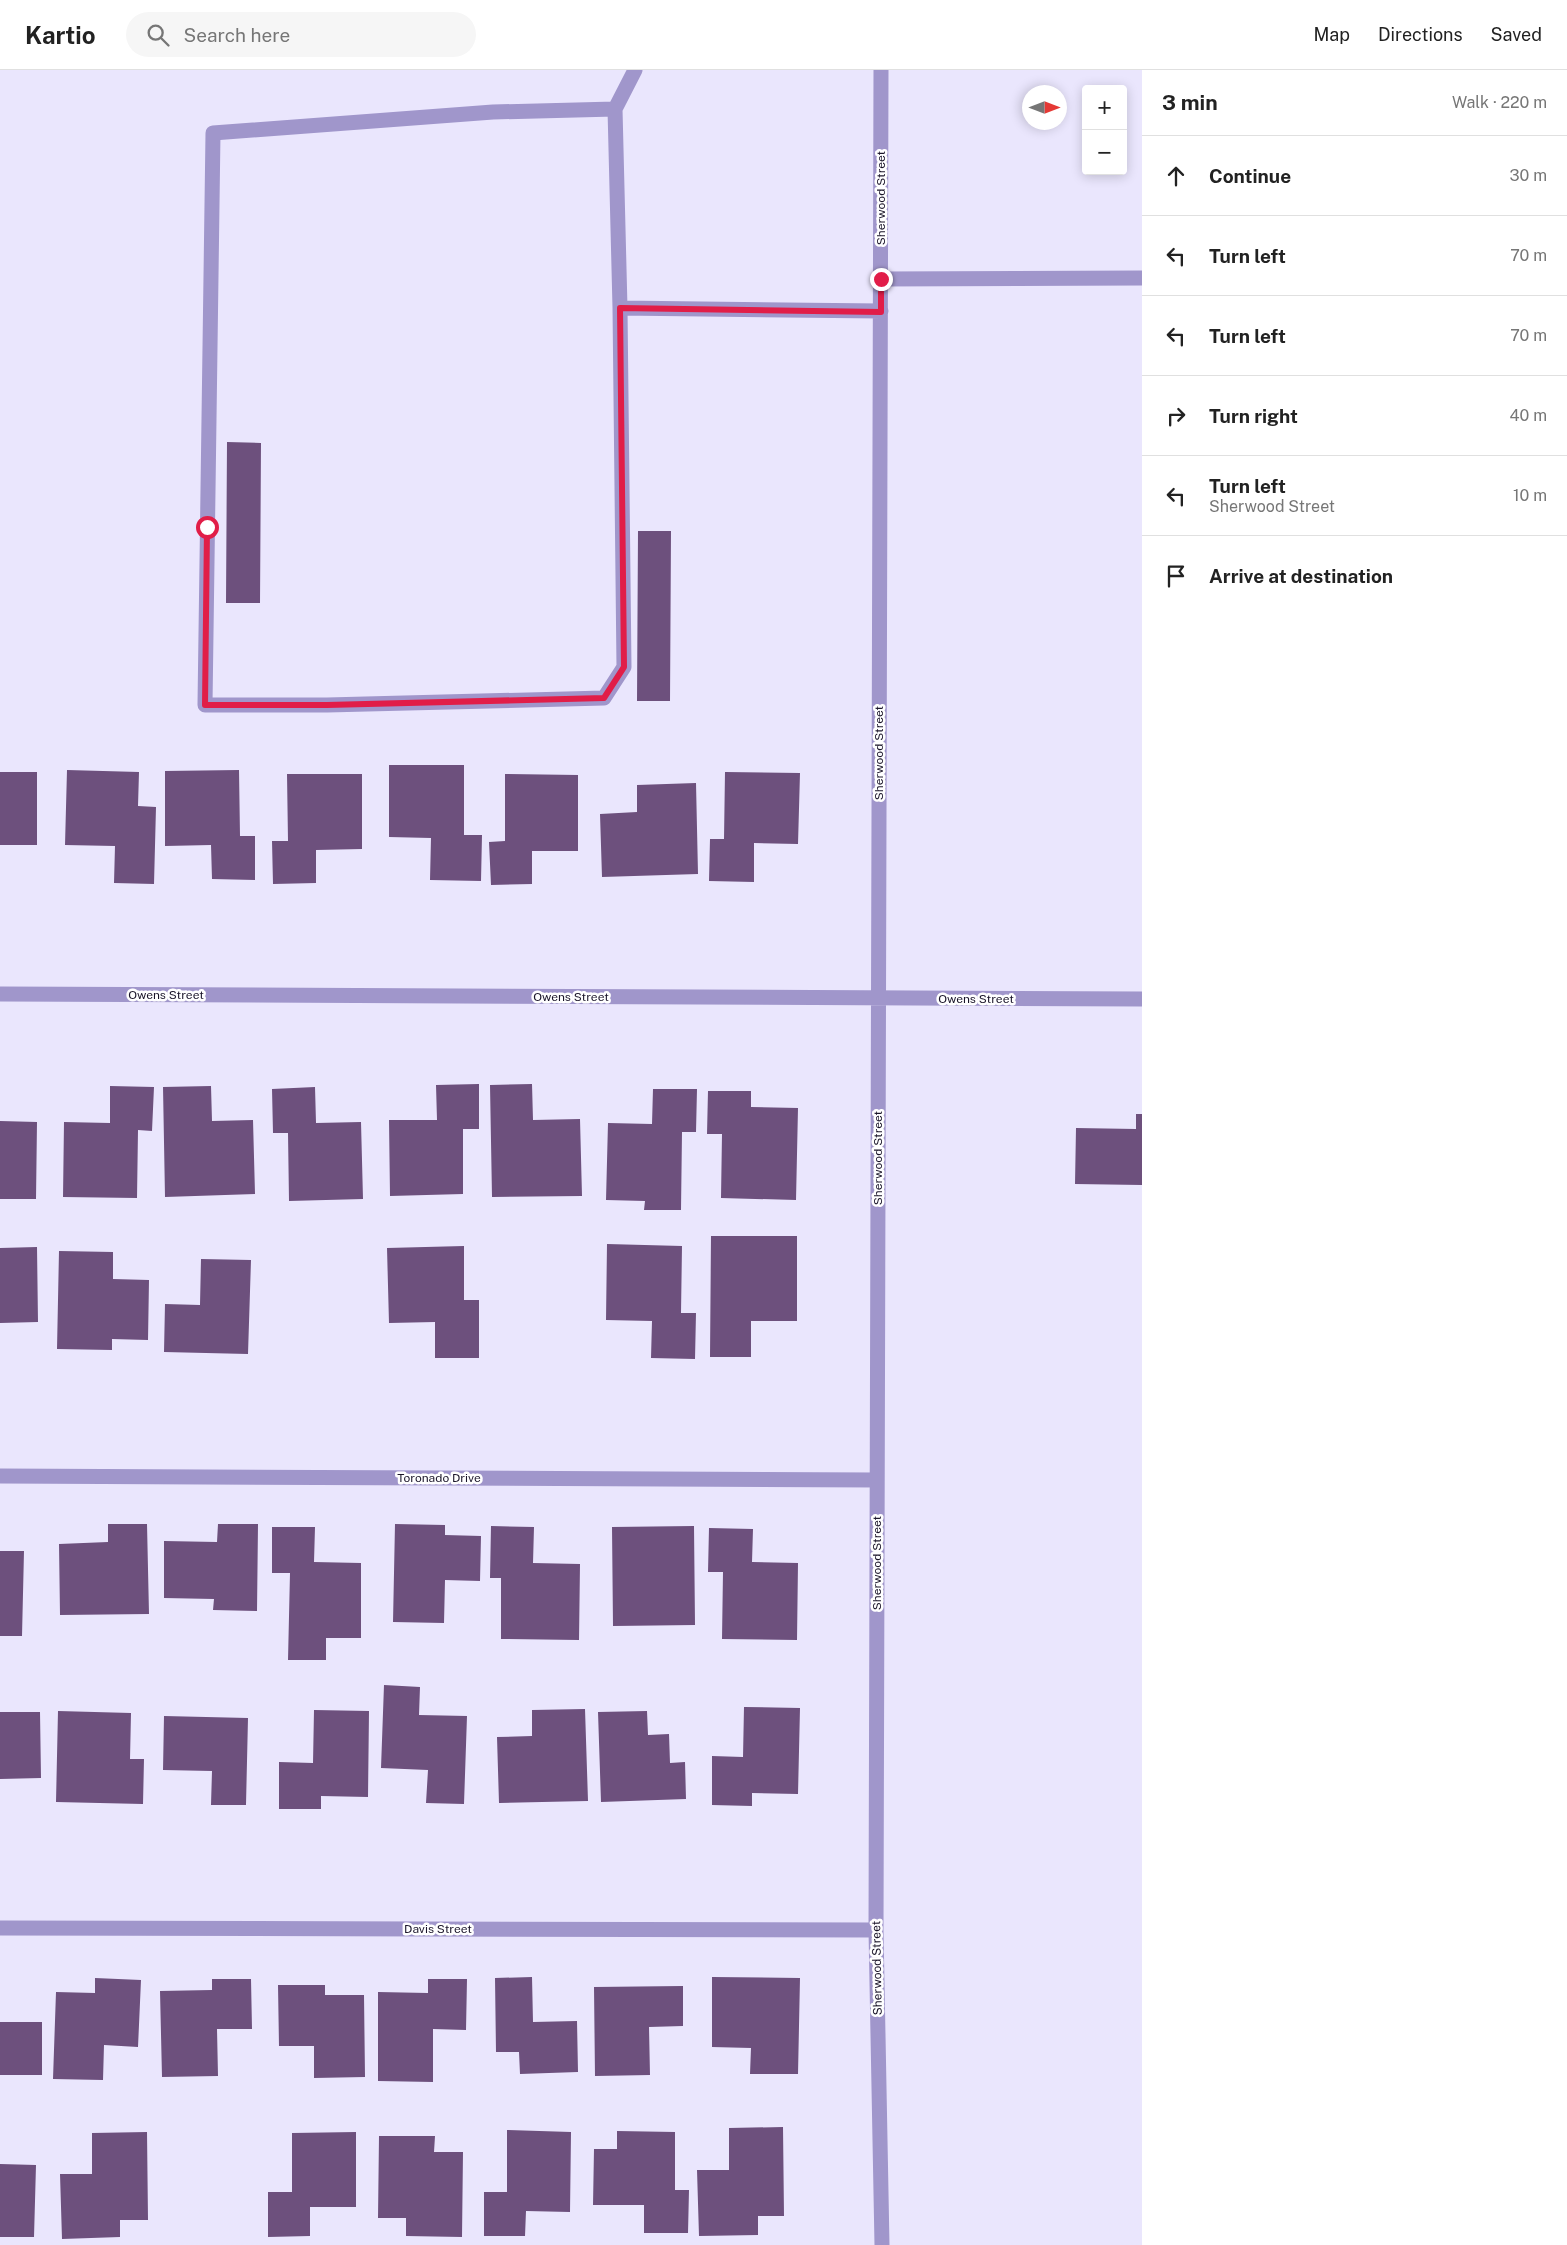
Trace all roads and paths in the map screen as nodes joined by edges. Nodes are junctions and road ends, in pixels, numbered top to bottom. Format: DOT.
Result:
graph roads {
  1 [pos="635,70"];
  2 [pos="881,70"];
  3 [pos="615,109"];
  4 [pos="1142,278"];
  5 [pos="881,279"];
  6 [pos="620,308"];
  7 [pos="881,312"];
  8 [pos="0,994"];
  9 [pos="879,998"];
  10 [pos="1142,999"];
  11 [pos="0,1476"];
  12 [pos="878,1480"];
  13 [pos="0,1928"];
  14 [pos="876,1930"];
  15 [pos="882,2245"];
  1 -- 3 [label="street"];
  2 -- 5 [label="street, Sherwood Street"];
  3 -- 6 [label="street"];
  3 -- 6 [label="street"];
  4 -- 5 [label="street"];
  5 -- 7 [label="street, Sherwood Street"];
  6 -- 7 [label="street"];
  7 -- 9 [label="street, Sherwood Street"];
  8 -- 9 [label="street, Owens Street"];
  9 -- 10 [label="street, Owens Street"];
  9 -- 12 [label="street, Sherwood Street"];
  11 -- 12 [label="street, Toronado Drive"];
  12 -- 14 [label="street, Sherwood Street"];
  13 -- 14 [label="street, Davis Street"];
  14 -- 15 [label="street, Sherwood Street"];
}
